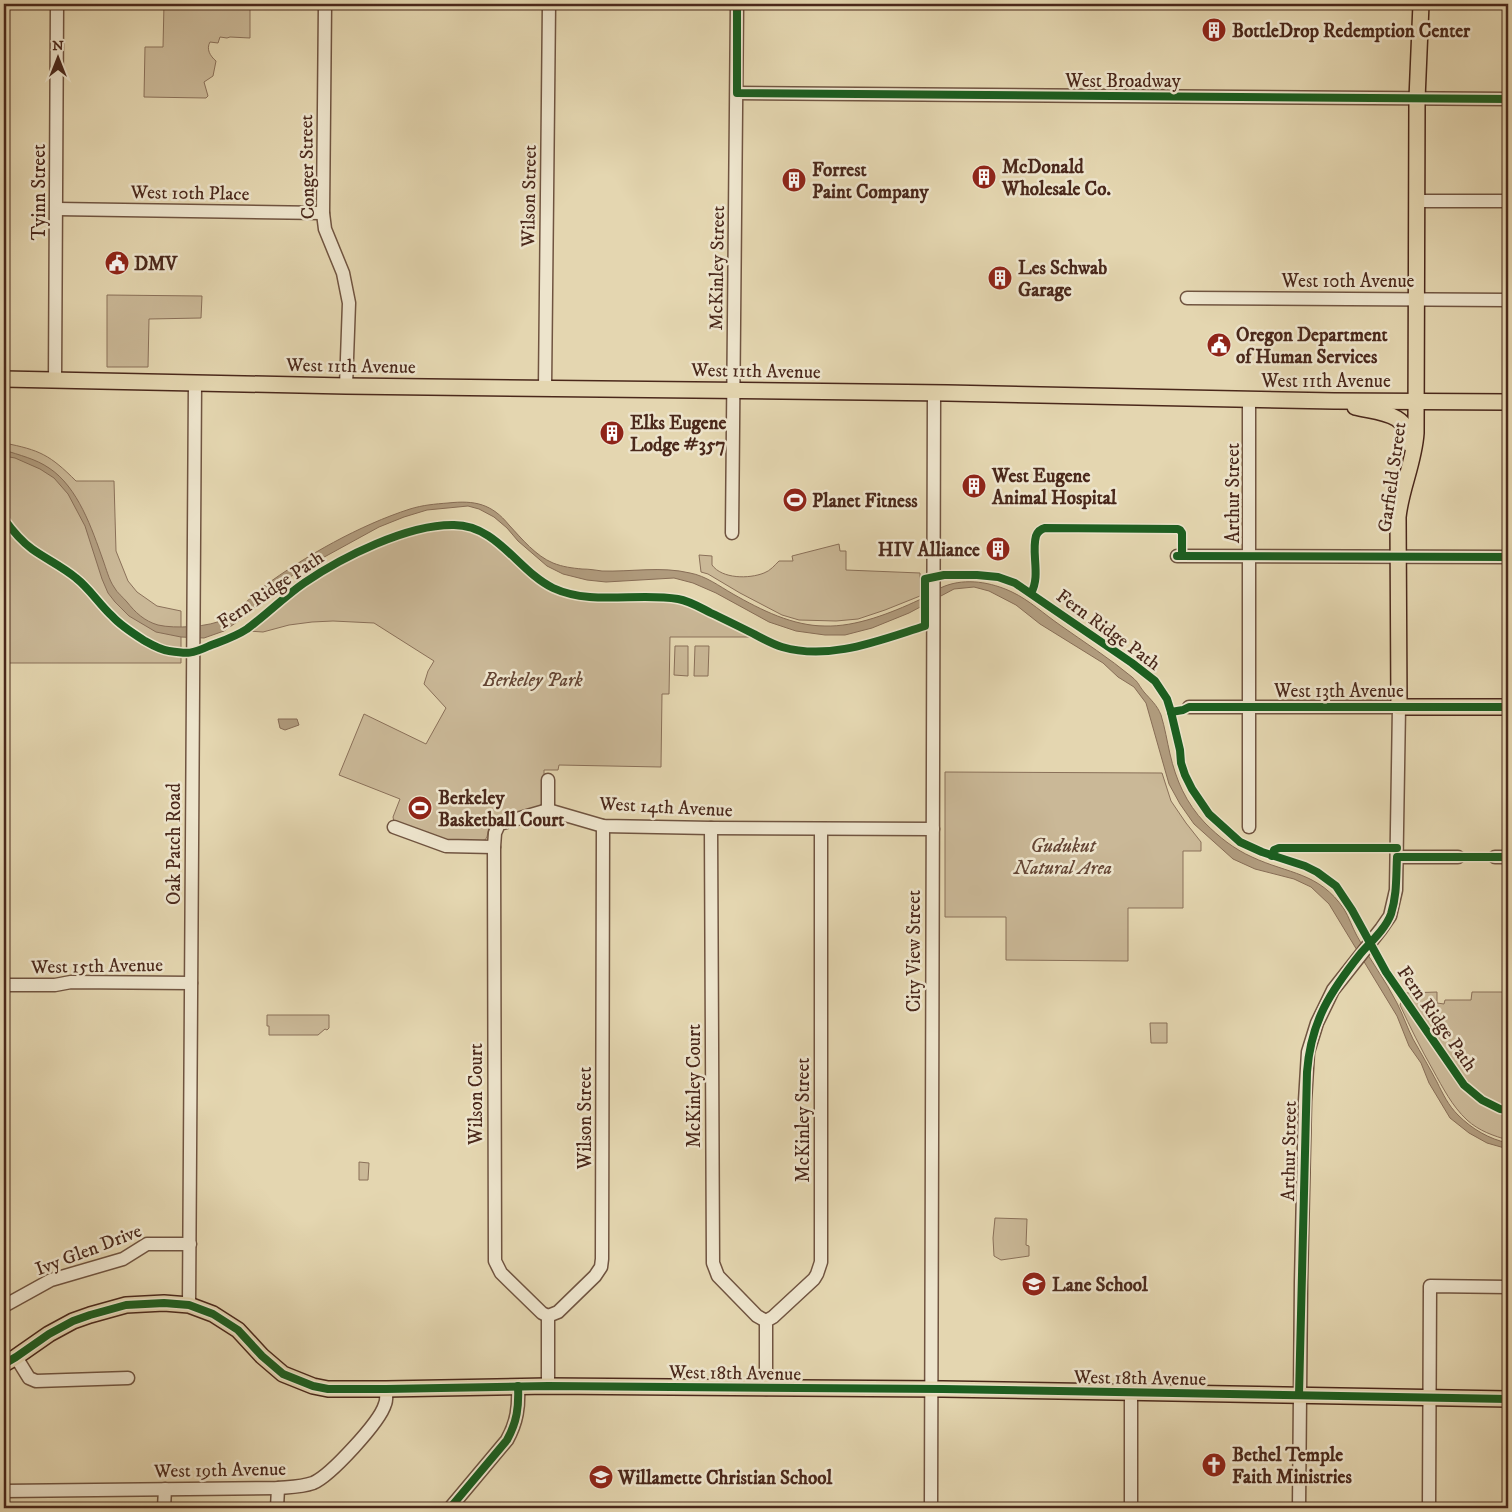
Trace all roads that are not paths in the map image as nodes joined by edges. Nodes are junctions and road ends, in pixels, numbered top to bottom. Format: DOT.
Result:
graph roads {
  1 [pos="57,4"];
  2 [pos="325,4"];
  3 [pos="549,4"];
  4 [pos="737,4"];
  5 [pos="1421,4"];
  6 [pos="737,94"];
  7 [pos="1417,99"];
  8 [pos="1508,99"];
  9 [pos="1416,201"];
  10 [pos="1508,201"];
  11 [pos="57,209"];
  12 [pos="323,212"];
  13 [pos="1187,298"];
  14 [pos="1415,299"];
  15 [pos="1508,300"];
  16 [pos="4,380"];
  17 [pos="56,381"];
  18 [pos="195,383"];
  19 [pos="346,386"];
  20 [pos="545,388"];
  21 [pos="733,390"];
  22 [pos="934,393"];
  23 [pos="1249,400"];
  24 [pos="1334,401"];
  25 [pos="1415,401"];
  26 [pos="1508,402"];
  27 [pos="1411,466"];
  28 [pos="732,533"];
  29 [pos="1177,556"];
  30 [pos="1248,557"];
  31 [pos="1398,557"];
  32 [pos="1508,557"];
  33 [pos="1248,706"];
  34 [pos="1189,707"];
  35 [pos="1398,707"];
  36 [pos="1508,707"];
  37 [pos="548,780"];
  38 [pos="548,810"];
  39 [pos="394,826"];
  40 [pos="603,826"];
  41 [pos="1249,827"];
  42 [pos="711,828"];
  43 [pos="821,829"];
  44 [pos="932,829"];
  45 [pos="494,847"];
  46 [pos="1397,857"];
  47 [pos="1458,857"];
  48 [pos="1495,857"];
  49 [pos="1508,857"];
  50 [pos="1382,929"];
  51 [pos="191,983"];
  52 [pos="4,985"];
  53 [pos="190,1244"];
  54 [pos="1508,1287"];
  55 [pos="189,1305"];
  56 [pos="4,1306"];
  57 [pos="548,1316"];
  58 [pos="766,1321"];
  59 [pos="10,1360"];
  60 [pos="128,1378"];
  61 [pos="518,1386"];
  62 [pos="548,1386"];
  63 [pos="386,1389"];
  64 [pos="766,1389"];
  65 [pos="932,1390"];
  66 [pos="1131,1393"];
  67 [pos="1300,1395"];
  68 [pos="1429,1398"];
  69 [pos="1508,1399"];
  70 [pos="278,1488"];
  71 [pos="165,1489"];
  72 [pos="4,1491"];
  73 [pos="164,1508"];
  74 [pos="277,1508"];
  75 [pos="450,1508"];
  76 [pos="932,1508"];
  77 [pos="1131,1508"];
  78 [pos="1299,1508"];
  79 [pos="1429,1508"];
  1 -- 11 [label="street, Tyinn Street"];
  2 -- 12 [label="street, Conger Street"];
  3 -- 20 [label="street, Wilson Street"];
  4 -- 6 [label="street, McKinley Street"];
  5 -- 7 [label="main road, Garfield Street"];
  6 -- 7 [label="street, West Broadway"];
  6 -- 21 [label="street, McKinley Street"];
  7 -- 8 [label="street, West Broadway"];
  7 -- 9 [label="main road, Garfield Street"];
  9 -- 10 [label="street"];
  9 -- 14 [label="main road, Garfield Street"];
  11 -- 12 [label="street, West 10th Place"];
  11 -- 17 [label="street, Tyinn Street"];
  12 -- 19 [label="street, Conger Street"];
  13 -- 14 [label="street, West 10th Avenue"];
  14 -- 15 [label="street, West 10th Avenue"];
  14 -- 25 [label="main road, Garfield Street"];
  16 -- 17 [label="main road, West 11th Avenue"];
  17 -- 18 [label="main road, West 11th Avenue"];
  18 -- 19 [label="main road, West 11th Avenue"];
  18 -- 51 [label="street, Oak Patch Road"];
  19 -- 20 [label="main road, West 11th Avenue"];
  20 -- 21 [label="main road, West 11th Avenue"];
  21 -- 22 [label="main road, West 11th Avenue"];
  21 -- 28 [label="street, McKinley Street"];
  22 -- 23 [label="main road, West 11th Avenue"];
  22 -- 44 [label="street, City View Street"];
  23 -- 24 [label="main road, West 11th Avenue"];
  23 -- 30 [label="street, Arthur Street"];
  24 -- 25 [label="main road, West 11th Avenue"];
  24 -- 27 [label="main road"];
  25 -- 26 [label="main road, West 11th Avenue"];
  25 -- 27 [label="main road, Garfield Street"];
  27 -- 31 [label="main road, Garfield Street"];
  29 -- 30 [label="street"];
  30 -- 31 [label="street"];
  30 -- 33 [label="street, Arthur Street"];
  31 -- 32 [label="street"];
  31 -- 35 [label="main road, Garfield Street"];
  33 -- 34 [label="street, West 13th Avenue"];
  33 -- 35 [label="street, West 13th Avenue"];
  33 -- 41 [label="street, Arthur Street"];
  35 -- 36 [label="main road, West 13th Avenue"];
  35 -- 46 [label="street, Garfield Street"];
  37 -- 38 [label="street"];
  38 -- 40 [label="street, West 14th Avenue"];
  38 -- 45 [label="street"];
  39 -- 45 [label="street"];
  40 -- 42 [label="street, West 14th Avenue"];
  40 -- 57 [label="street, Wilson Street"];
  42 -- 43 [label="street, West 14th Avenue"];
  42 -- 58 [label="street, McKinley Court"];
  43 -- 44 [label="street, West 14th Avenue"];
  43 -- 58 [label="street, McKinley Street"];
  44 -- 65 [label="street, City View Street"];
  45 -- 57 [label="street, Wilson Court"];
  46 -- 47 [label="street"];
  46 -- 50 [label="street, Garfield Street"];
  48 -- 49 [label="street"];
  50 -- 67 [label="street, Arthur Street"];
  51 -- 52 [label="street, West 15th Avenue"];
  51 -- 53 [label="street, Oak Patch Road"];
  53 -- 55 [label="street, Oak Patch Road"];
  53 -- 56 [label="street, Ivy Glen Drive"];
  54 -- 68 [label="street"];
  55 -- 59 [label="main road, West 18th Avenue"];
  55 -- 63 [label="main road, West 18th Avenue"];
  57 -- 62 [label="street"];
  58 -- 64 [label="street"];
  59 -- 60 [label="street"];
  61 -- 62 [label="main road, West 18th Avenue"];
  61 -- 63 [label="main road, West 18th Avenue"];
  61 -- 75 [label="street"];
  62 -- 64 [label="main road, West 18th Avenue"];
  63 -- 70 [label="street, West 19th Avenue"];
  64 -- 65 [label="main road, West 18th Avenue"];
  65 -- 66 [label="main road, West 18th Avenue"];
  65 -- 76 [label="street, City View Street"];
  66 -- 67 [label="main road, West 18th Avenue"];
  66 -- 77 [label="street"];
  67 -- 68 [label="main road, West 18th Avenue"];
  67 -- 78 [label="street, Arthur Street"];
  68 -- 69 [label="main road, West 18th Avenue"];
  68 -- 79 [label="street"];
  70 -- 71 [label="street, West 19th Avenue"];
  70 -- 74 [label="street"];
  71 -- 72 [label="street, West 19th Avenue"];
  71 -- 73 [label="street"];
}
